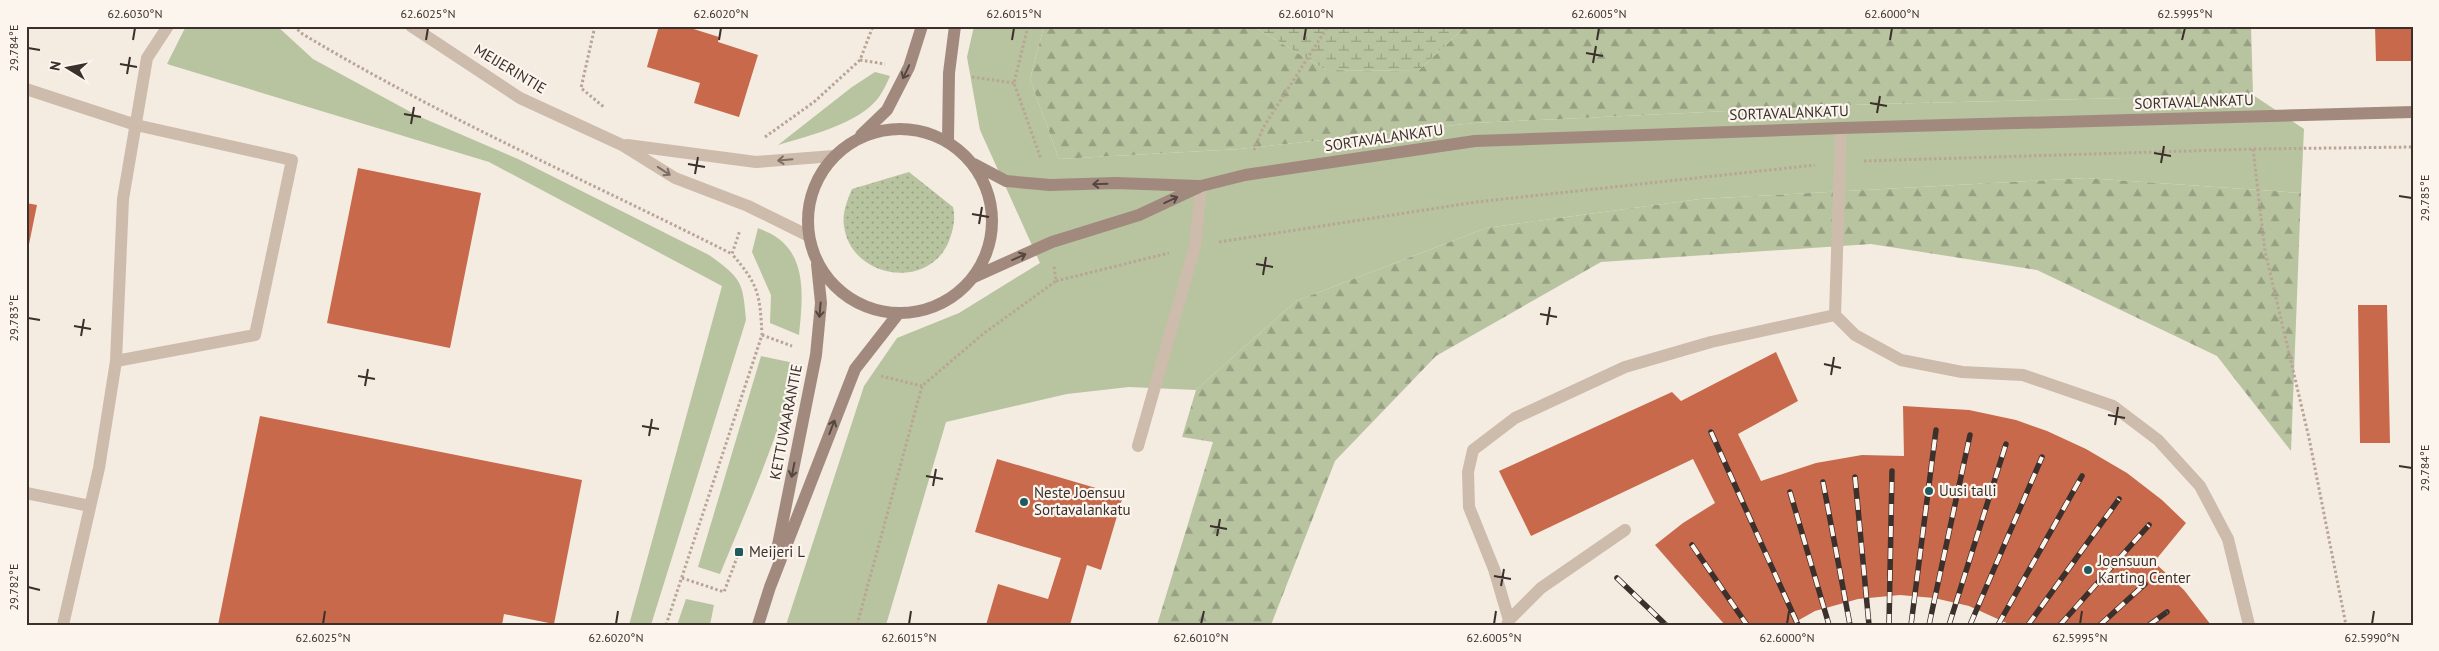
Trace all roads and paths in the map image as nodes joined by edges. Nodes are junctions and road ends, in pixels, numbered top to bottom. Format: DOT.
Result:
graph roads {
  1 [pos="168,26"];
  2 [pos="294,26"];
  3 [pos="411,26"];
  4 [pos="595,26"];
  5 [pos="922,26"];
  6 [pos="955,26"];
  7 [pos="1028,26"];
  8 [pos="1328,26"];
  9 [pos="26,89"];
  10 [pos="609,111"];
  11 [pos="2413,112"];
  12 [pos="136,125"];
  13 [pos="1263,128"];
  14 [pos="1841,128"];
  15 [pos="756,135"];
  16 [pos="765,135"];
  17 [pos="856,138"];
  18 [pos="948,140"];
  19 [pos="622,145"];
  20 [pos="2413,147"];
  21 [pos="2253,149"];
  22 [pos="834,156"];
  23 [pos="1840,162"];
  24 [pos="974,164"];
  25 [pos="1050,185"];
  26 [pos="1201,186"];
  27 [pos="809,236"];
  28 [pos="1052,242"];
  29 [pos="1195,246"];
  30 [pos="732,254"];
  31 [pos="817,261"];
  32 [pos="974,277"];
  33 [pos="1056,281"];
  34 [pos="898,314"];
  35 [pos="1835,315"];
  36 [pos="762,335"];
  37 [pos="116,361"];
  38 [pos="1138,446"];
  39 [pos="26,493"];
  40 [pos="90,506"];
  41 [pos="1625,530"];
  42 [pos="739,552"];
  43 [pos="682,578"];
  44 [pos="770,587"];
  45 [pos="1508,622"];
  46 [pos="63,625"];
  47 [pos="666,625"];
  48 [pos="758,625"];
  49 [pos="857,625"];
  50 [pos="2249,625"];
  51 [pos="2346,625"];
  1 -- 12 [label="street"];
  2 -- 30 [label="path"];
  3 -- 19 [label="street, MEIJERINTIE"];
  4 -- 10 [label="path"];
  5 -- 17 [label="street, one-way"];
  6 -- 18 [label="street"];
  7 -- 25 [label="path"];
  8 -- 13 [label="path"];
  9 -- 12 [label="street"];
  11 -- 14 [label="street, SORTAVALANKATU"];
  12 -- 37 [label="street"];
  12 -- 37 [label="street"];
  14 -- 23 [label="street"];
  14 -- 26 [label="street, SORTAVALANKATU"];
  15 -- 16 [label="path"];
  17 -- 18 [label="street"];
  17 -- 22 [label="street"];
  18 -- 24 [label="street"];
  22 -- 19 [label="street, MEIJERINTIE, one-way"];
  19 -- 27 [label="street, MEIJERINTIE, one-way"];
  20 -- 21 [label="path"];
  21 -- 23 [label="path"];
  21 -- 51 [label="path"];
  22 -- 27 [label="street"];
  23 -- 29 [label="path"];
  23 -- 35 [label="street"];
  24 -- 25 [label="street, SORTAVALANKATU"];
  24 -- 32 [label="street"];
  26 -- 25 [label="street, SORTAVALANKATU, one-way"];
  28 -- 26 [label="street, SORTAVALANKATU, one-way"];
  26 -- 29 [label="street"];
  27 -- 31 [label="street"];
  32 -- 28 [label="street, SORTAVALANKATU, one-way"];
  28 -- 33 [label="path"];
  29 -- 33 [label="path"];
  29 -- 38 [label="street"];
  31 -- 34 [label="street"];
  31 -- 44 [label="street, KETTUVAARANTIE, one-way"];
  32 -- 34 [label="street"];
  33 -- 49 [label="path"];
  44 -- 34 [label="street, KETTUVAARANTIE, one-way"];
  35 -- 45 [label="street"];
  35 -- 50 [label="street"];
  36 -- 43 [label="path"];
  37 -- 40 [label="street"];
  39 -- 40 [label="street"];
  40 -- 46 [label="street"];
  41 -- 45 [label="street"];
  42 -- 43 [label="path"];
  43 -- 47 [label="path"];
  44 -- 48 [label="street, KETTUVAARANTIE"];
}
